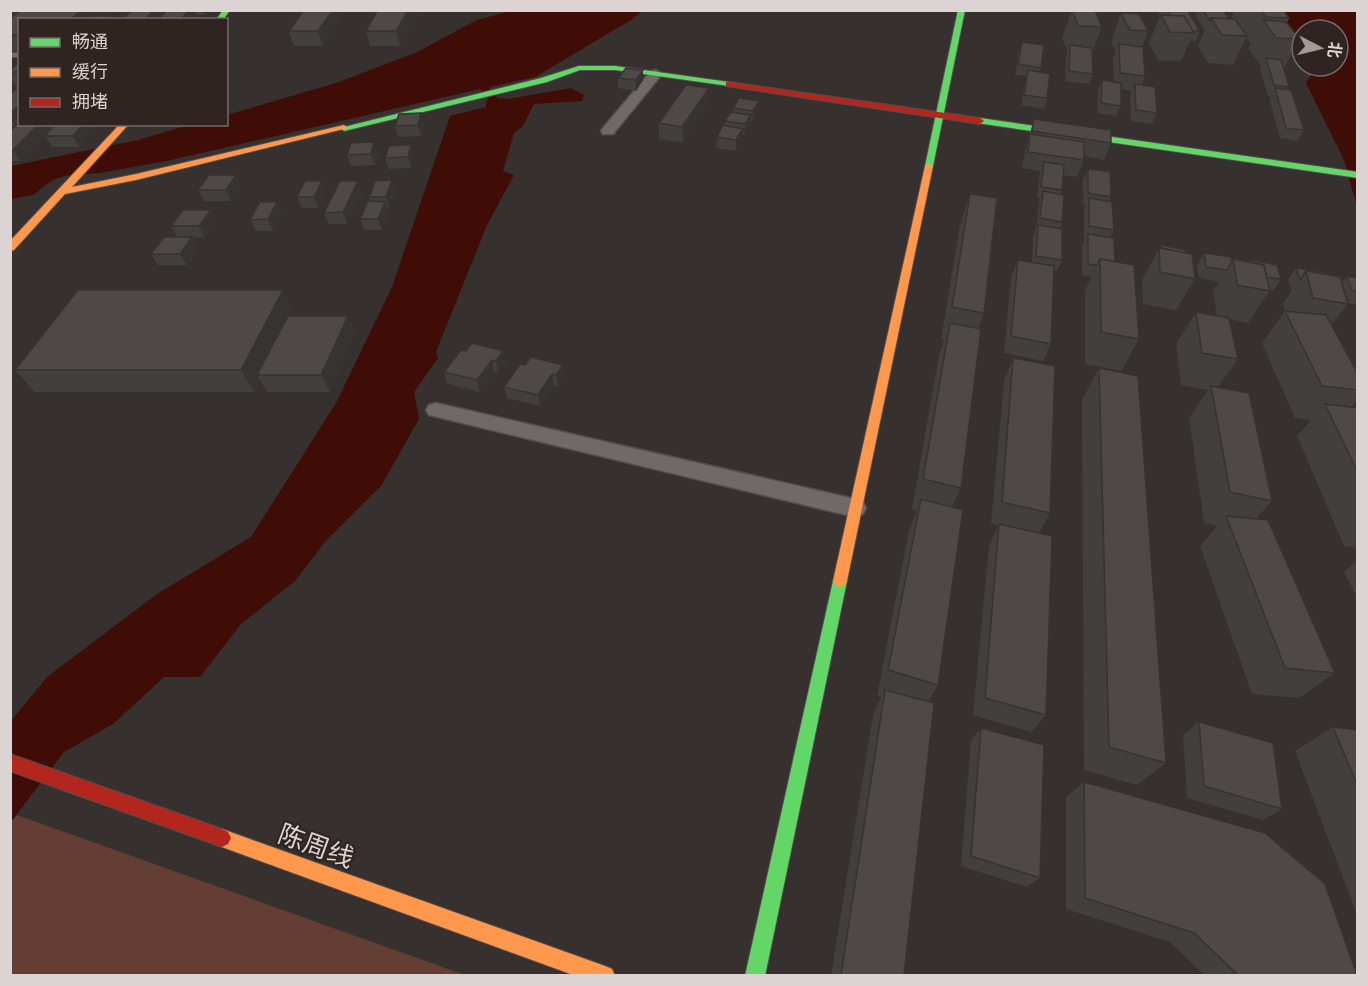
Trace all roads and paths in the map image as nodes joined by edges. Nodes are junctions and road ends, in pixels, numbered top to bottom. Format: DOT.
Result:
graph roads {
  1 [pos="962,10"];
  2 [pos="656,74"];
  3 [pos="940,116"];
  4 [pos="123,126"];
  5 [pos="608,131"];
  6 [pos="1358,175"];
  7 [pos="65,191"];
  8 [pos="10,248"];
  9 [pos="436,410"];
  10 [pos="855,508"];
  11 [pos="10,762"];
  12 [pos="605,975"];
  13 [pos="755,975"];
  1 -- 3 [label="street"];
  2 -- 3 [label="street"];
  2 -- 5 [label="street"];
  2 -- 7 [label="street"];
  3 -- 6 [label="street"];
  3 -- 10 [label="street"];
  4 -- 7 [label="street"];
  7 -- 8 [label="street"];
  9 -- 10 [label="street"];
  10 -- 13 [label="street"];
  11 -- 12 [label="street, 陈周线"];
}
